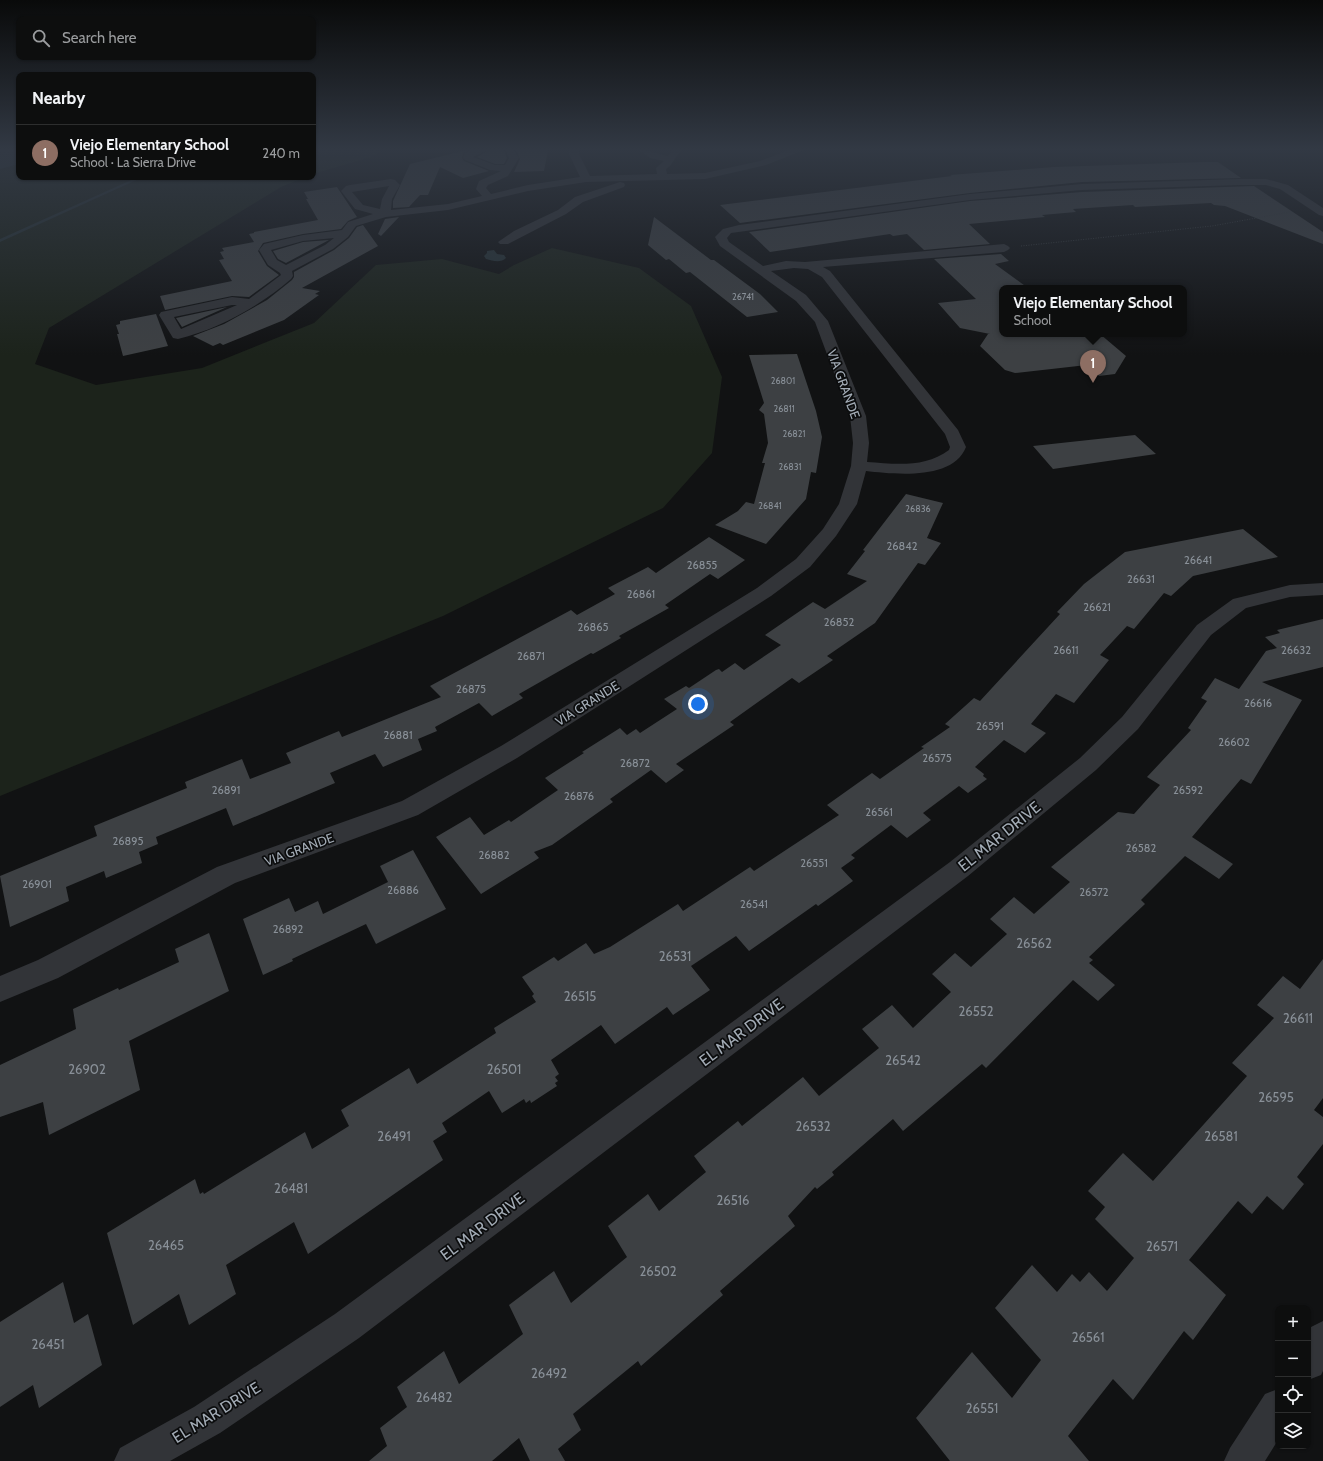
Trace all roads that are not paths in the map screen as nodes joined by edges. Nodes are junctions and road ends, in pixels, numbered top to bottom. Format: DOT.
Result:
graph roads {
  1 [pos="371,218"];
  2 [pos="548,218"];
  3 [pos="812,218"];
  4 [pos="345,233"];
  5 [pos="504,242"];
  6 [pos="1004,248"];
  7 [pos="807,265"];
  8 [pos="760,270"];
  9 [pos="286,271"];
  10 [pos="252,303"];
  11 [pos="859,466"];
  12 [pos="1323,589"];
  13 [pos="0,989"];
  14 [pos="1323,1339"];
  15 [pos="1311,1357"];
  16 [pos="1275,1412"];
  17 [pos="133,1461"];
  18 [pos="1243,1461"];
  1 -- 4 [label="street"];
  2 -- 5 [label="street"];
  3 -- 8 [label="street, VIA GRANDE"];
  4 -- 9 [label="street"];
  4 -- 9 [label="street"];
  6 -- 7 [label="street"];
  7 -- 8 [label="street"];
  7 -- 11 [label="street"];
  8 -- 11 [label="street, VIA GRANDE"];
  9 -- 10 [label="street"];
  10 -- 10 [label="street"];
  11 -- 13 [label="street, VIA GRANDE"];
  12 -- 17 [label="street, EL MAR DRIVE"];
  14 -- 15 [label="street"];
  16 -- 18 [label="street"];
}
